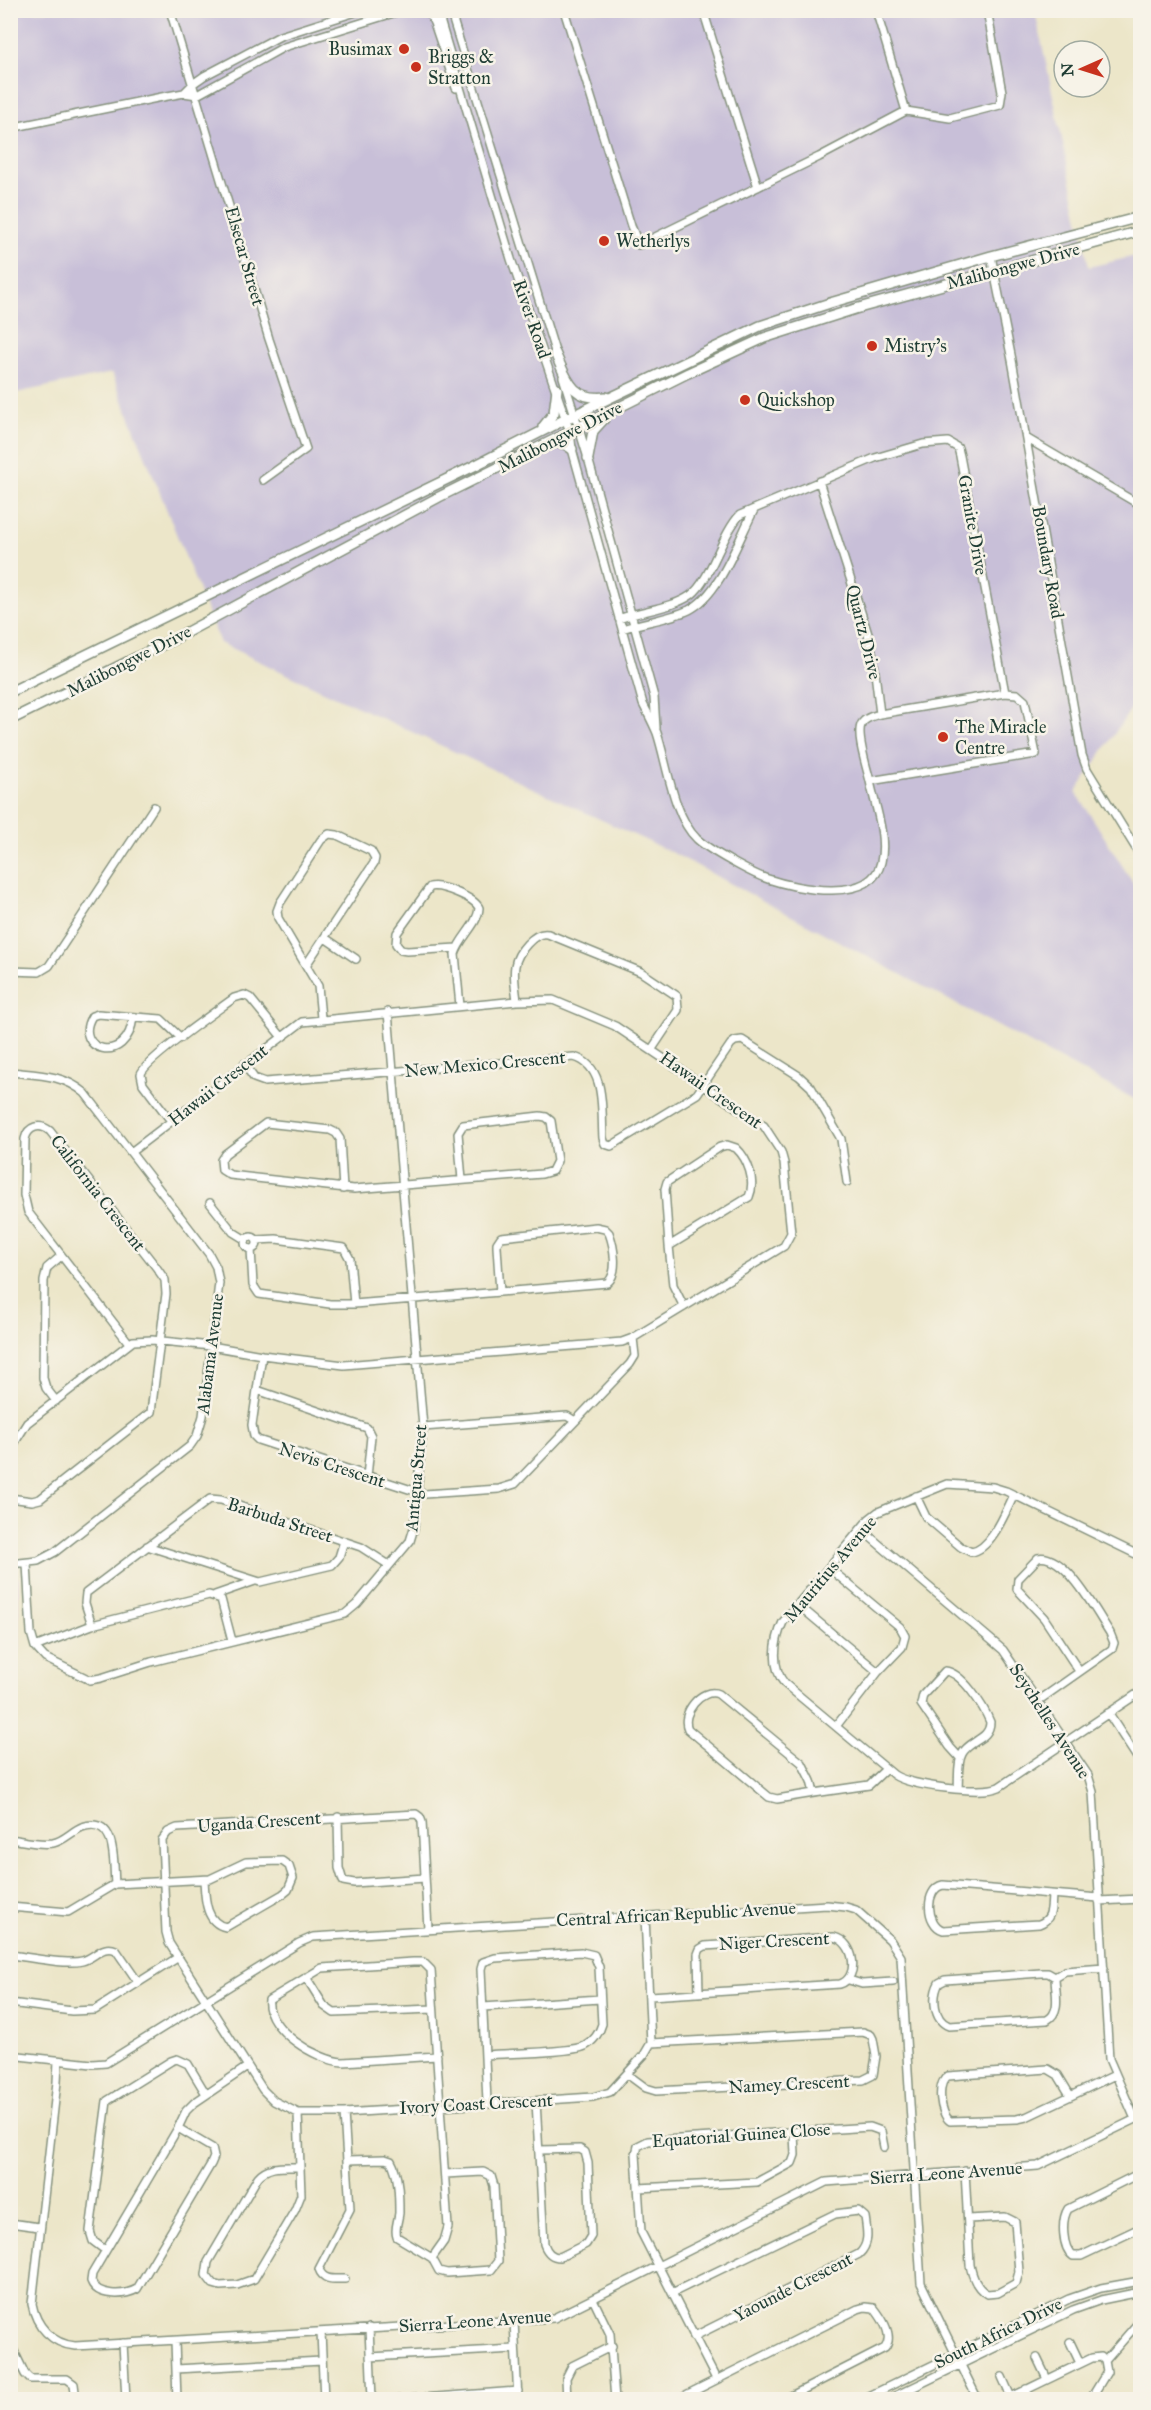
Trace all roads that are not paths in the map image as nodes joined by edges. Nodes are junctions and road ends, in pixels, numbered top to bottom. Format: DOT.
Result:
graph roads {
  1 [pos="171,10"];
  2 [pos="362,10"];
  3 [pos="403,10"];
  4 [pos="428,10"];
  5 [pos="437,10"];
  6 [pos="564,10"];
  7 [pos="703,10"];
  8 [pos="876,10"];
  9 [pos="987,10"];
  10 [pos="452,13"];
  11 [pos="194,83"];
  12 [pos="184,93"];
  13 [pos="197,94"];
  14 [pos="463,98"];
  15 [pos="906,111"];
  16 [pos="10,128"];
  17 [pos="758,187"];
  18 [pos="1140,217"];
  19 [pos="1140,231"];
  20 [pos="990,256"];
  21 [pos="994,270"];
  22 [pos="555,353"];
  23 [pos="556,389"];
  24 [pos="614,396"];
  25 [pos="620,406"];
  26 [pos="570,417"];
  27 [pos="574,430"];
  28 [pos="537,433"];
  29 [pos="1026,438"];
  30 [pos="550,442"];
  31 [pos="572,449"];
  32 [pos="588,458"];
  33 [pos="263,480"];
  34 [pos="819,481"];
  35 [pos="1140,505"];
  36 [pos="754,510"];
  37 [pos="630,615"];
  38 [pos="619,619"];
  39 [pos="634,625"];
  40 [pos="622,629"];
  41 [pos="10,692"];
  42 [pos="1005,693"];
  43 [pos="880,714"];
  44 [pos="10,720"];
  45 [pos="656,731"];
  46 [pos="870,781"];
  47 [pos="154,807"];
  48 [pos="1140,855"];
  49 [pos="325,938"];
  50 [pos="457,948"];
  51 [pos="356,958"];
  52 [pos="306,965"];
  53 [pos="12,970"];
  54 [pos="517,1001"];
  55 [pos="460,1006"];
  56 [pos="388,1012"];
  57 [pos="133,1017"];
  58 [pos="321,1018"];
  59 [pos="281,1036"];
  60 [pos="182,1038"];
  61 [pos="652,1049"];
  62 [pos="244,1064"];
  63 [pos="394,1071"];
  64 [pos="10,1072"];
  65 [pos="704,1085"];
  66 [pos="171,1121"];
  67 [pos="131,1152"];
  68 [pos="462,1180"];
  69 [pos="847,1182"];
  70 [pos="403,1186"];
  71 [pos="344,1189"];
  72 [pos="210,1203"];
  73 [pos="246,1240"];
  74 [pos="257,1240"];
  75 [pos="669,1246"];
  76 [pos="251,1249"];
  77 [pos="61,1256"];
  78 [pos="500,1292"];
  79 [pos="413,1300"];
  80 [pos="354,1304"];
  81 [pos="684,1307"];
  82 [pos="633,1338"];
  83 [pos="161,1342"];
  84 [pos="129,1343"];
  85 [pos="211,1346"];
  86 [pos="262,1355"];
  87 [pos="417,1359"];
  88 [pos="257,1390"];
  89 [pos="56,1401"];
  90 [pos="575,1421"];
  91 [pos="423,1427"];
  92 [pos="10,1450"];
  93 [pos="367,1477"];
  94 [pos="418,1491"];
  95 [pos="1014,1495"];
  96 [pos="916,1496"];
  97 [pos="10,1497"];
  98 [pos="861,1529"];
  99 [pos="344,1541"];
  100 [pos="147,1546"];
  101 [pos="1140,1556"];
  102 [pos="10,1564"];
  103 [pos="27,1564"];
  104 [pos="389,1565"];
  105 [pos="829,1568"];
  106 [pos="1140,1570"];
  107 [pos="255,1581"];
  108 [pos="1140,1590"];
  109 [pos="215,1595"];
  110 [pos="797,1604"];
  111 [pos="92,1625"];
  112 [pos="232,1641"];
  113 [pos="34,1647"];
  114 [pos="1079,1671"];
  115 [pos="878,1672"];
  116 [pos="1140,1692"];
  117 [pos="1038,1701"];
  118 [pos="1108,1713"];
  119 [pos="837,1725"];
  120 [pos="1065,1741"];
  121 [pos="960,1758"];
  122 [pos="1140,1762"];
  123 [pos="886,1769"];
  124 [pos="958,1788"];
  125 [pos="814,1793"];
  126 [pos="338,1817"];
  127 [pos="10,1839"];
  128 [pos="425,1878"];
  129 [pos="204,1880"];
  130 [pos="163,1881"];
  131 [pos="115,1884"];
  132 [pos="1052,1895"];
  133 [pos="1140,1899"];
  134 [pos="1099,1900"];
  135 [pos="10,1907"];
  136 [pos="645,1917"];
  137 [pos="428,1929"];
  138 [pos="10,1955"];
  139 [pos="177,1958"];
  140 [pos="1104,1968"];
  141 [pos="306,1977"];
  142 [pos="1055,1977"];
  143 [pos="849,1980"];
  144 [pos="893,1982"];
  145 [pos="138,1983"];
  146 [pos="699,1993"];
  147 [pos="650,1996"];
  148 [pos="600,1999"];
  149 [pos="205,2002"];
  150 [pos="10,2003"];
  151 [pos="483,2007"];
  152 [pos="434,2009"];
  153 [pos="651,2043"];
  154 [pos="10,2055"];
  155 [pos="486,2055"];
  156 [pos="437,2056"];
  157 [pos="58,2061"];
  158 [pos="247,2067"];
  159 [pos="627,2074"];
  160 [pos="1115,2075"];
  161 [pos="206,2094"];
  162 [pos="1070,2095"];
  163 [pos="536,2101"];
  164 [pos="487,2102"];
  165 [pos="441,2105"];
  166 [pos="298,2113"];
  167 [pos="344,2113"];
  168 [pos="1138,2118"];
  169 [pos="178,2128"];
  170 [pos="794,2133"];
  171 [pos="884,2146"];
  172 [pos="540,2150"];
  173 [pos="348,2160"];
  174 [pos="299,2167"];
  175 [pos="965,2171"];
  176 [pos="1140,2173"];
  177 [pos="445,2174"];
  178 [pos="914,2174"];
  179 [pos="638,2188"];
  180 [pos="968,2219"];
  181 [pos="10,2223"];
  182 [pos="39,2226"];
  183 [pos="1140,2228"];
  184 [pos="105,2250"];
  185 [pos="432,2258"];
  186 [pos="657,2266"];
  187 [pos="345,2279"];
  188 [pos="1140,2281"];
  189 [pos="1140,2292"];
  190 [pos="672,2293"];
  191 [pos="593,2299"];
  192 [pos="514,2321"];
  193 [pos="1138,2323"];
  194 [pos="369,2328"];
  195 [pos="321,2332"];
  196 [pos="693,2337"];
  197 [pos="175,2341"];
  198 [pos="1070,2342"];
  199 [pos="10,2343"];
  200 [pos="123,2343"];
  201 [pos="612,2346"];
  202 [pos="515,2349"];
  203 [pos="956,2353"];
  204 [pos="370,2357"];
  205 [pos="1037,2358"];
  206 [pos="322,2361"];
  207 [pos="1105,2361"];
  208 [pos="961,2363"];
  209 [pos="1080,2363"];
  210 [pos="176,2369"];
  211 [pos="1002,2377"];
  212 [pos="716,2379"];
  213 [pos="1047,2379"];
  214 [pos="1026,2389"];
  215 [pos="518,2395"];
  216 [pos="1008,2398"];
  217 [pos="76,2400"];
  218 [pos="126,2400"];
  219 [pos="177,2400"];
  220 [pos="324,2400"];
  221 [pos="372,2400"];
  222 [pos="396,2400"];
  223 [pos="567,2400"];
  224 [pos="615,2400"];
  225 [pos="676,2400"];
  226 [pos="783,2400"];
  227 [pos="861,2400"];
  228 [pos="887,2400"];
  229 [pos="978,2400"];
  230 [pos="1031,2400"];
  231 [pos="1090,2400"];
  1 -- 11 [label="street, Elsecar Street"];
  2 -- 11 [label="street"];
  3 -- 13 [label="street"];
  4 -- 14 [label="street"];
  5 -- 14 [label="street, River Road"];
  6 -- 17 [label="street"];
  7 -- 17 [label="street"];
  8 -- 15 [label="street"];
  9 -- 15 [label="street"];
  10 -- 22 [label="street, River Road"];
  11 -- 12 [label="street"];
  11 -- 13 [label="street, Elsecar Street"];
  12 -- 13 [label="street"];
  12 -- 16 [label="street"];
  13 -- 33 [label="street, Elsecar Street"];
  14 -- 23 [label="street, River Road"];
  15 -- 17 [label="street"];
  18 -- 20 [label="main road, Malibongwe Drive"];
  19 -- 21 [label="main road, Malibongwe Drive"];
  20 -- 21 [label="street, Boundary Road"];
  20 -- 24 [label="main road, Malibongwe Drive"];
  21 -- 25 [label="main road, Malibongwe Drive"];
  21 -- 29 [label="street, Boundary Road"];
  22 -- 24 [label="main road"];
  22 -- 26 [label="street, River Road"];
  23 -- 26 [label="street, River Road"];
  23 -- 28 [label="main road"];
  24 -- 26 [label="main road, Malibongwe Drive"];
  25 -- 27 [label="main road, Malibongwe Drive"];
  25 -- 32 [label="main road"];
  26 -- 27 [label="street, River Road"];
  26 -- 28 [label="main road, Malibongwe Drive"];
  27 -- 30 [label="main road, Malibongwe Drive"];
  27 -- 31 [label="street, River Road"];
  27 -- 32 [label="street, River Road"];
  28 -- 41 [label="main road, Malibongwe Drive"];
  29 -- 35 [label="street"];
  29 -- 48 [label="street, Boundary Road"];
  30 -- 31 [label="main road"];
  30 -- 44 [label="main road, Malibongwe Drive"];
  31 -- 38 [label="street, River Road"];
  32 -- 37 [label="street, River Road"];
  34 -- 36 [label="street, Granite Drive"];
  34 -- 42 [label="street, Granite Drive"];
  34 -- 43 [label="street, Quartz Drive"];
  36 -- 37 [label="street, Granite Drive"];
  36 -- 39 [label="street"];
  37 -- 38 [label="street, Granite Drive"];
  37 -- 39 [label="street, River Road"];
  38 -- 40 [label="street, River Road"];
  39 -- 40 [label="street"];
  39 -- 45 [label="street, River Road"];
  40 -- 45 [label="street, River Road"];
  42 -- 43 [label="street"];
  42 -- 46 [label="street"];
  43 -- 46 [label="street"];
  45 -- 46 [label="street"];
  47 -- 53 [label="street"];
  49 -- 51 [label="street"];
  49 -- 52 [label="street"];
  49 -- 52 [label="street"];
  50 -- 50 [label="street"];
  50 -- 55 [label="street"];
  52 -- 58 [label="street"];
  54 -- 55 [label="street, Hawaii Crescent"];
  54 -- 61 [label="street, Hawaii Crescent"];
  54 -- 61 [label="street"];
  55 -- 56 [label="street, Hawaii Crescent"];
  56 -- 58 [label="street, Hawaii Crescent"];
  56 -- 63 [label="street, Antigua Street"];
  57 -- 57 [label="street"];
  57 -- 60 [label="street"];
  58 -- 59 [label="street, Hawaii Crescent"];
  59 -- 60 [label="street"];
  59 -- 62 [label="street, Hawaii Crescent"];
  60 -- 66 [label="street"];
  61 -- 65 [label="street, Hawaii Crescent"];
  62 -- 63 [label="street"];
  62 -- 66 [label="street, Hawaii Crescent"];
  63 -- 65 [label="street, New Mexico Crescent"];
  63 -- 70 [label="street, Antigua Street"];
  64 -- 67 [label="street, Alabama Avenue"];
  65 -- 69 [label="street"];
  65 -- 81 [label="street, Hawaii Crescent"];
  66 -- 67 [label="street, Hawaii Crescent"];
  67 -- 85 [label="street, Alabama Avenue"];
  68 -- 68 [label="street"];
  68 -- 70 [label="street"];
  70 -- 71 [label="street"];
  70 -- 79 [label="street, Antigua Street"];
  71 -- 71 [label="street"];
  72 -- 73 [label="street"];
  73 -- 74 [label="street"];
  73 -- 76 [label="street"];
  74 -- 76 [label="street"];
  74 -- 80 [label="street"];
  75 -- 75 [label="street"];
  75 -- 81 [label="street"];
  76 -- 80 [label="street"];
  77 -- 83 [label="street, California Crescent"];
  77 -- 84 [label="street, California Crescent"];
  77 -- 89 [label="street"];
  78 -- 78 [label="street"];
  78 -- 79 [label="street"];
  79 -- 80 [label="street"];
  79 -- 87 [label="street, Antigua Street"];
  81 -- 82 [label="street, Hawaii Crescent"];
  82 -- 87 [label="street, Hawaii Crescent"];
  82 -- 90 [label="street, Nevis Crescent"];
  83 -- 84 [label="street, Hawaii Crescent"];
  83 -- 85 [label="street, Hawaii Crescent"];
  83 -- 97 [label="street"];
  84 -- 89 [label="street"];
  85 -- 86 [label="street, Hawaii Crescent"];
  85 -- 103 [label="street, Alabama Avenue"];
  86 -- 87 [label="street, Hawaii Crescent"];
  86 -- 88 [label="street, Nevis Crescent"];
  87 -- 91 [label="street, Antigua Street"];
  88 -- 93 [label="street"];
  88 -- 93 [label="street, Nevis Crescent"];
  89 -- 92 [label="street"];
  90 -- 91 [label="street"];
  90 -- 94 [label="street, Nevis Crescent"];
  91 -- 94 [label="street, Antigua Street"];
  93 -- 94 [label="street, Nevis Crescent"];
  94 -- 104 [label="street, Antigua Street"];
  95 -- 96 [label="street, Mauritius Avenue"];
  95 -- 96 [label="street"];
  95 -- 101 [label="street, Mauritius Avenue"];
  96 -- 98 [label="street, Mauritius Avenue"];
  98 -- 105 [label="street, Mauritius Avenue"];
  98 -- 117 [label="street, Seychelles Avenue"];
  99 -- 100 [label="street, Barbuda Street"];
  99 -- 104 [label="street, Barbuda Street"];
  99 -- 107 [label="street"];
  100 -- 107 [label="street"];
  100 -- 111 [label="street, Barbuda Street"];
  102 -- 103 [label="street, Alabama Avenue"];
  103 -- 113 [label="street"];
  104 -- 112 [label="street, Antigua Street"];
  105 -- 110 [label="street, Mauritius Avenue"];
  105 -- 115 [label="street"];
  106 -- 108 [label="street"];
  107 -- 109 [label="street"];
  109 -- 111 [label="street"];
  109 -- 112 [label="street"];
  110 -- 115 [label="street"];
  110 -- 119 [label="street, Mauritius Avenue"];
  111 -- 113 [label="street"];
  112 -- 113 [label="street, Antigua Street"];
  114 -- 114 [label="street"];
  114 -- 117 [label="street"];
  115 -- 119 [label="street"];
  116 -- 118 [label="street, Mauritius Avenue"];
  117 -- 120 [label="street, Seychelles Avenue"];
  118 -- 120 [label="street, Mauritius Avenue"];
  118 -- 122 [label="street"];
  119 -- 123 [label="street, Mauritius Avenue"];
  120 -- 124 [label="street, Mauritius Avenue"];
  120 -- 134 [label="street, Seychelles Avenue"];
  121 -- 121 [label="street"];
  121 -- 124 [label="street"];
  123 -- 124 [label="street, Mauritius Avenue"];
  123 -- 125 [label="street"];
  125 -- 125 [label="street"];
  126 -- 128 [label="street, Uganda Crescent"];
  126 -- 128 [label="street"];
  126 -- 130 [label="street, Uganda Crescent"];
  127 -- 131 [label="street"];
  128 -- 137 [label="street, Uganda Crescent"];
  129 -- 129 [label="street"];
  129 -- 130 [label="street"];
  130 -- 131 [label="street"];
  130 -- 139 [label="street, Uganda Crescent"];
  131 -- 135 [label="street"];
  132 -- 132 [label="street"];
  132 -- 134 [label="street"];
  133 -- 134 [label="street"];
  134 -- 140 [label="street, Seychelles Avenue"];
  136 -- 137 [label="street, Central African Republic Avenue"];
  136 -- 147 [label="street"];
  136 -- 178 [label="street, Central African Republic Avenue"];
  137 -- 149 [label="street, Central African Republic Avenue"];
  138 -- 145 [label="street"];
  139 -- 145 [label="street"];
  139 -- 149 [label="street, Uganda Crescent"];
  140 -- 142 [label="street"];
  140 -- 160 [label="street, Seychelles Avenue"];
  141 -- 152 [label="street"];
  141 -- 152 [label="street"];
  141 -- 156 [label="street"];
  142 -- 142 [label="street"];
  143 -- 144 [label="street"];
  143 -- 146 [label="street"];
  143 -- 146 [label="street, Niger Crescent"];
  145 -- 150 [label="street"];
  146 -- 147 [label="street"];
  147 -- 153 [label="street"];
  148 -- 151 [label="street"];
  148 -- 151 [label="street"];
  148 -- 155 [label="street"];
  149 -- 157 [label="street, Central African Republic Avenue"];
  149 -- 158 [label="street, Ivory Coast Crescent"];
  151 -- 155 [label="street"];
  152 -- 156 [label="street"];
  153 -- 159 [label="street, Ivory Coast Crescent"];
  153 -- 159 [label="street, Namey Crescent"];
  154 -- 157 [label="street, Central African Republic Avenue"];
  155 -- 164 [label="street"];
  156 -- 165 [label="street"];
  157 -- 182 [label="street, Sierra Leone Avenue"];
  158 -- 161 [label="street"];
  158 -- 166 [label="street, Ivory Coast Crescent"];
  159 -- 163 [label="street, Ivory Coast Crescent"];
  160 -- 162 [label="street"];
  160 -- 168 [label="street, Seychelles Avenue"];
  161 -- 169 [label="street"];
  161 -- 184 [label="street"];
  162 -- 162 [label="street"];
  163 -- 164 [label="street, Ivory Coast Crescent"];
  163 -- 172 [label="street"];
  164 -- 165 [label="street, Ivory Coast Crescent"];
  165 -- 167 [label="street, Ivory Coast Crescent"];
  165 -- 177 [label="street"];
  166 -- 167 [label="street, Ivory Coast Crescent"];
  166 -- 174 [label="street"];
  167 -- 173 [label="street"];
  168 -- 175 [label="street, Sierra Leone Avenue"];
  169 -- 184 [label="street"];
  169 -- 184 [label="street"];
  170 -- 171 [label="street, Equatorial Guinea Close"];
  170 -- 179 [label="street"];
  170 -- 179 [label="street, Equatorial Guinea Close"];
  172 -- 172 [label="street"];
  173 -- 185 [label="street"];
  173 -- 187 [label="street"];
  174 -- 174 [label="street"];
  175 -- 178 [label="street, Sierra Leone Avenue"];
  175 -- 180 [label="street"];
  176 -- 183 [label="street"];
  177 -- 185 [label="street"];
  177 -- 185 [label="street"];
  178 -- 186 [label="street, Sierra Leone Avenue"];
  178 -- 203 [label="street, Central African Republic Avenue"];
  179 -- 186 [label="street, Equatorial Guinea Close"];
  180 -- 180 [label="street"];
  181 -- 182 [label="street"];
  182 -- 200 [label="street, Sierra Leone Avenue"];
  186 -- 190 [label="street, Equatorial Guinea Close"];
  186 -- 191 [label="street, Sierra Leone Avenue"];
  188 -- 203 [label="street, South Africa Drive"];
  189 -- 208 [label="street, South Africa Drive"];
  190 -- 196 [label="street, Equatorial Guinea Close"];
  190 -- 196 [label="street, Yaounde Crescent"];
  191 -- 192 [label="street, Sierra Leone Avenue"];
  191 -- 201 [label="street"];
  192 -- 194 [label="street, Sierra Leone Avenue"];
  192 -- 202 [label="street"];
  193 -- 207 [label="street"];
  194 -- 195 [label="street, Sierra Leone Avenue"];
  194 -- 204 [label="street"];
  195 -- 197 [label="street, Sierra Leone Avenue"];
  195 -- 206 [label="street"];
  196 -- 212 [label="street, Equatorial Guinea Close"];
  197 -- 200 [label="street, Sierra Leone Avenue"];
  197 -- 210 [label="street"];
  198 -- 209 [label="street"];
  199 -- 217 [label="street"];
  200 -- 218 [label="street"];
  201 -- 223 [label="street"];
  201 -- 224 [label="street"];
  202 -- 204 [label="street"];
  202 -- 215 [label="street"];
  203 -- 208 [label="street, Central African Republic Avenue"];
  203 -- 227 [label="street, South Africa Drive"];
  204 -- 221 [label="street"];
  205 -- 213 [label="street"];
  206 -- 210 [label="street"];
  206 -- 220 [label="street"];
  207 -- 209 [label="street"];
  207 -- 231 [label="street"];
  208 -- 228 [label="street, South Africa Drive"];
  208 -- 229 [label="street, Central African Republic Avenue"];
  209 -- 213 [label="street"];
  210 -- 219 [label="street"];
  211 -- 216 [label="street"];
  212 -- 225 [label="street"];
  212 -- 226 [label="street"];
  213 -- 214 [label="street"];
  214 -- 216 [label="street"];
  214 -- 230 [label="street"];
  215 -- 222 [label="street"];
}
